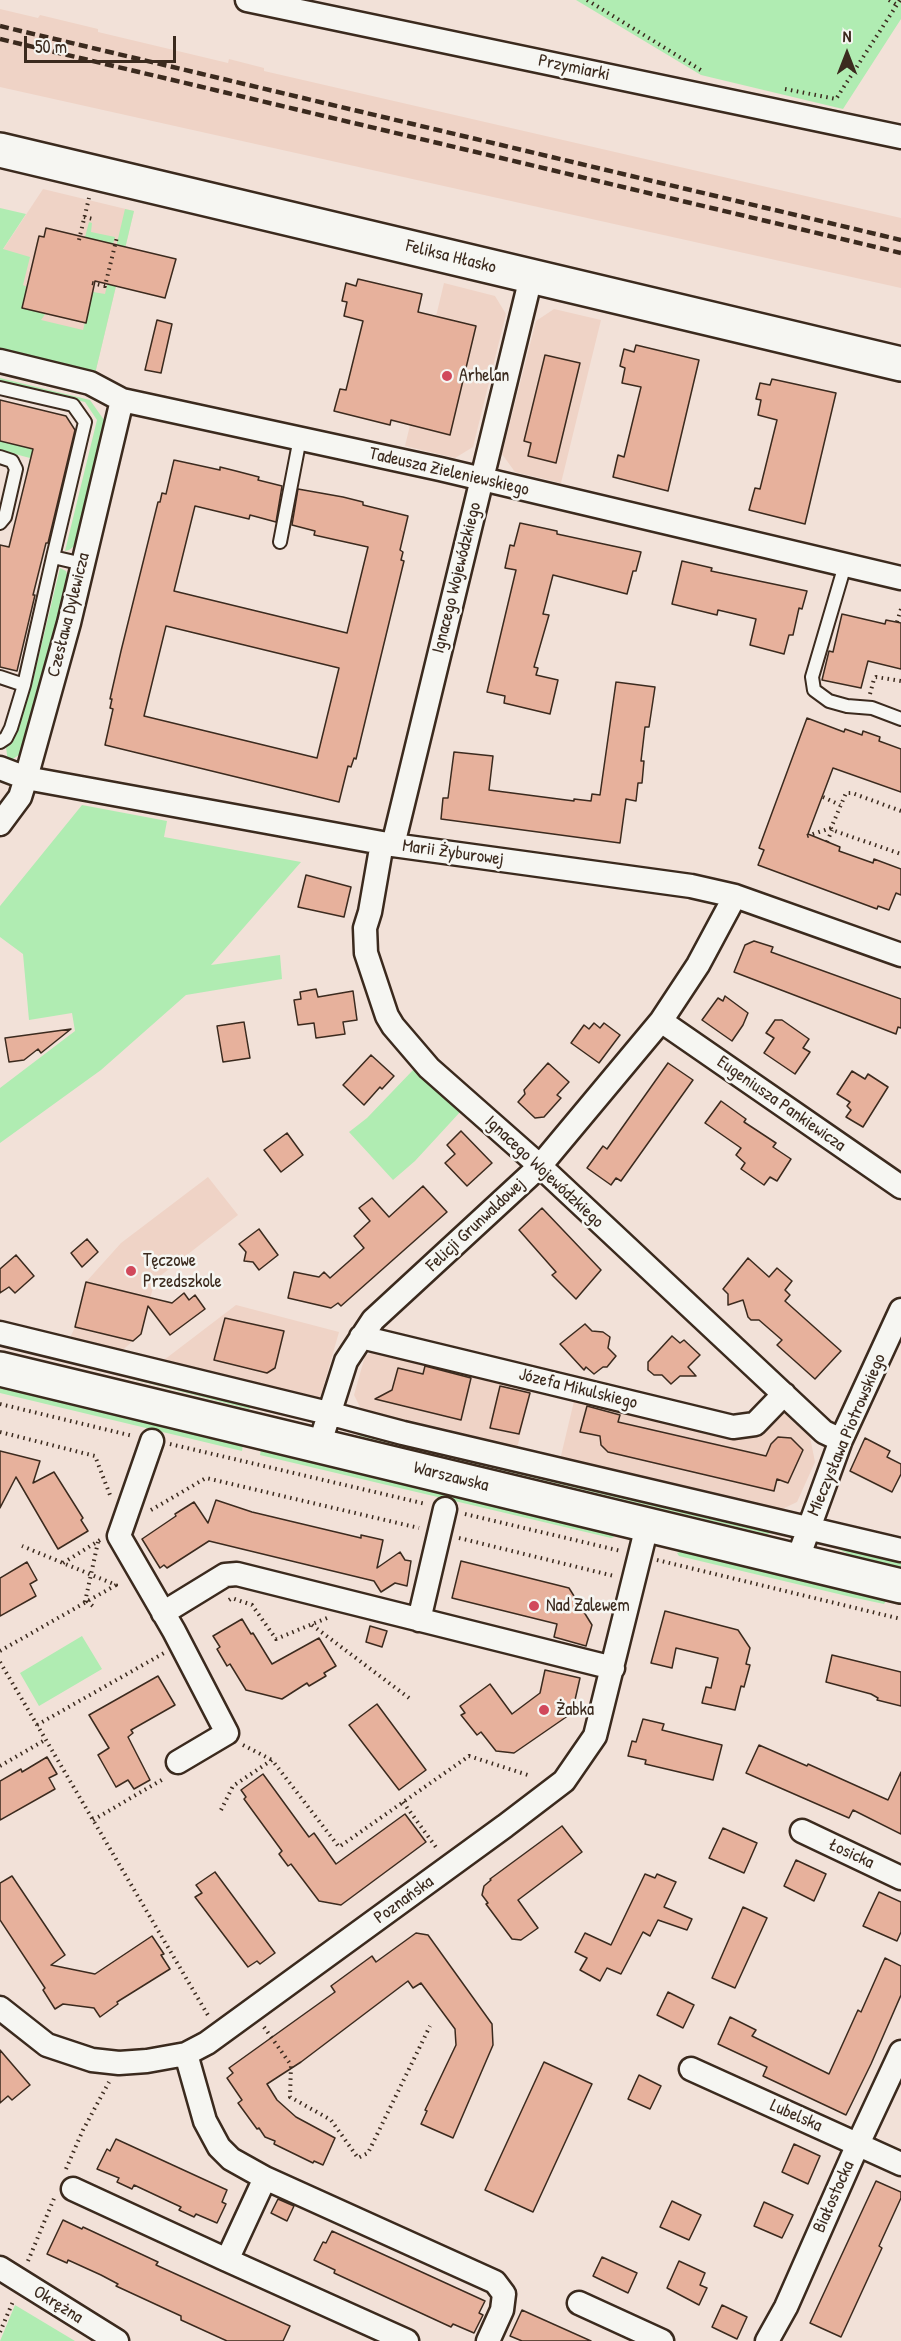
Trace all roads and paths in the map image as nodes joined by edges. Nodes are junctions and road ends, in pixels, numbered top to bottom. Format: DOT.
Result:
graph roads {
  1 [pos="247,0"];
  2 [pos="586,0"];
  3 [pos="890,0"];
  4 [pos="900,0"];
  5 [pos="897,5"];
  6 [pos="714,74"];
  7 [pos="781,88"];
  8 [pos="901,136"];
  9 [pos="0,150"];
  10 [pos="90,195"];
  11 [pos="84,217"];
  12 [pos="93,219"];
  13 [pos="117,237"];
  14 [pos="79,240"];
  15 [pos="531,277"];
  16 [pos="92,283"];
  17 [pos="0,361"];
  18 [pos="901,364"];
  19 [pos="0,388"];
  20 [pos="122,400"];
  21 [pos="300,438"];
  22 [pos="0,457"];
  23 [pos="481,479"];
  24 [pos="0,523"];
  25 [pos="280,542"];
  26 [pos="53,557"];
  27 [pos="83,564"];
  28 [pos="845,565"];
  29 [pos="901,578"];
  30 [pos="901,609"];
  31 [pos="897,622"];
  32 [pos="0,676"];
  33 [pos="901,681"];
  34 [pos="24,685"];
  35 [pos="873,701"];
  36 [pos="901,719"];
  37 [pos="0,742"];
  38 [pos="0,768"];
  39 [pos="26,777"];
  40 [pos="823,797"];
  41 [pos="840,805"];
  42 [pos="901,811"];
  43 [pos="0,824"];
  44 [pos="831,829"];
  45 [pos="807,836"];
  46 [pos="827,842"];
  47 [pos="387,844"];
  48 [pos="901,854"];
  49 [pos="735,896"];
  50 [pos="901,955"];
  51 [pos="661,1021"];
  52 [pos="540,1166"];
  53 [pos="901,1187"];
  54 [pos="901,1310"];
  55 [pos="0,1334"];
  56 [pos="361,1336"];
  57 [pos="0,1369"];
  58 [pos="784,1394"];
  59 [pos="328,1413"];
  60 [pos="0,1432"];
  61 [pos="841,1440"];
  62 [pos="152,1441"];
  63 [pos="319,1446"];
  64 [pos="112,1498"];
  65 [pos="445,1509"];
  66 [pos="647,1526"];
  67 [pos="122,1527"];
  68 [pos="808,1527"];
  69 [pos="439,1533"];
  70 [pos="98,1541"];
  71 [pos="22,1546"];
  72 [pos="901,1550"];
  73 [pos="797,1561"];
  74 [pos="63,1563"];
  75 [pos="91,1575"];
  76 [pos="624,1579"];
  77 [pos="901,1586"];
  78 [pos="86,1602"];
  79 [pos="223,1604"];
  80 [pos="360,1605"];
  81 [pos="95,1608"];
  82 [pos="163,1613"];
  83 [pos="419,1620"];
  84 [pos="312,1625"];
  85 [pos="180,1645"];
  86 [pos="0,1651"];
  87 [pos="0,1662"];
  88 [pos="613,1668"];
  89 [pos="409,1698"];
  90 [pos="37,1725"];
  91 [pos="227,1733"];
  92 [pos="45,1740"];
  93 [pos="272,1760"];
  94 [pos="178,1762"];
  95 [pos="0,1766"];
  96 [pos="531,1776"];
  97 [pos="403,1802"];
  98 [pos="221,1810"];
  99 [pos="88,1813"];
  100 [pos="83,1816"];
  101 [pos="93,1820"];
  102 [pos="802,1831"];
  103 [pos="442,1855"];
  104 [pos="901,1878"];
  105 [pos="0,2008"];
  106 [pos="261,2021"];
  107 [pos="212,2023"];
  108 [pos="430,2025"];
  109 [pos="901,2052"];
  110 [pos="186,2054"];
  111 [pos="691,2069"];
  112 [pos="858,2144"];
  113 [pos="901,2164"];
  114 [pos="265,2178"];
  115 [pos="73,2189"];
  116 [pos="227,2260"];
  117 [pos="0,2268"];
  118 [pos="579,2304"];
  119 [pos="117,2341"];
  120 [pos="407,2341"];
  121 [pos="488,2341"];
  122 [pos="662,2341"];
  123 [pos="767,2341"];
  1 -- 8 [label="street, Przymiarki"];
  2 -- 6 [label="path"];
  3 -- 5 [label="path"];
  4 -- 5 [label="path"];
  5 -- 7 [label="path"];
  9 -- 15 [label="main road, Feliksa Hłasko"];
  10 -- 11 [label="path"];
  11 -- 12 [label="path"];
  11 -- 14 [label="path"];
  13 -- 16 [label="path"];
  15 -- 18 [label="main road, Feliksa Hłasko"];
  15 -- 23 [label="street, Ignacego Wojewódzkiego"];
  17 -- 20 [label="street, Tadeusza Zieleniewskiego"];
  19 -- 26 [label="lane"];
  20 -- 21 [label="street, Tadeusza Zieleniewskiego"];
  20 -- 27 [label="street, Czesława Dylewicza"];
  21 -- 23 [label="street, Tadeusza Zieleniewskiego"];
  21 -- 25 [label="lane"];
  22 -- 24 [label="lane"];
  23 -- 28 [label="street, Tadeusza Zieleniewskiego"];
  23 -- 47 [label="street, Ignacego Wojewódzkiego"];
  26 -- 27 [label="lane"];
  26 -- 34 [label="lane"];
  27 -- 39 [label="street, Czesława Dylewicza"];
  28 -- 29 [label="street, Tadeusza Zieleniewskiego"];
  28 -- 36 [label="lane"];
  30 -- 31 [label="path"];
  32 -- 34 [label="lane"];
  33 -- 35 [label="path"];
  34 -- 37 [label="lane"];
  38 -- 39 [label="street, Marii Żyburowej"];
  39 -- 43 [label="street, Czesława Dylewicza"];
  39 -- 47 [label="street, Marii Żyburowej"];
  40 -- 41 [label="path"];
  41 -- 42 [label="path"];
  41 -- 44 [label="path"];
  44 -- 45 [label="path"];
  44 -- 46 [label="path"];
  44 -- 48 [label="path"];
  47 -- 49 [label="street, Marii Żyburowej"];
  47 -- 52 [label="street, Ignacego Wojewódzkiego"];
  49 -- 50 [label="street, Marii Żyburowej"];
  49 -- 51 [label="street, Felicji Grunwaldowej"];
  51 -- 52 [label="street, Felicji Grunwaldowej"];
  51 -- 53 [label="street, Eugeniusza Pankiewicza"];
  52 -- 56 [label="street, Felicji Grunwaldowej"];
  52 -- 58 [label="street, Ignacego Wojewódzkiego"];
  54 -- 61 [label="street, Mieczysława Piotrowskiego"];
  55 -- 59 [label="street"];
  56 -- 58 [label="street, Józefa Mikulskiego"];
  56 -- 59 [label="street, Felicji Grunwaldowej"];
  57 -- 63 [label="main road, Warszawska"];
  58 -- 61 [label="street, Ignacego Wojewódzkiego"];
  59 -- 63 [label="street, Felicji Grunwaldowej"];
  59 -- 68 [label="street"];
  60 -- 64 [label="path"];
  61 -- 68 [label="street, Mieczysława Piotrowskiego"];
  62 -- 67 [label="street"];
  63 -- 66 [label="main road, Warszawska"];
  65 -- 69 [label="street"];
  66 -- 73 [label="main road, Warszawska"];
  66 -- 88 [label="street, Poznańska"];
  67 -- 69 [label="path"];
  67 -- 70 [label="path"];
  67 -- 82 [label="street"];
  68 -- 72 [label="street"];
  68 -- 73 [label="street, Mieczysława Piotrowskiego"];
  69 -- 76 [label="path"];
  69 -- 83 [label="street"];
  70 -- 74 [label="path"];
  70 -- 75 [label="path"];
  71 -- 74 [label="path"];
  73 -- 77 [label="main road, Warszawska"];
  74 -- 75 [label="path"];
  75 -- 78 [label="path"];
  75 -- 78 [label="path"];
  78 -- 81 [label="path"];
  78 -- 86 [label="path"];
  79 -- 84 [label="path"];
  80 -- 82 [label="street"];
  80 -- 83 [label="street"];
  80 -- 84 [label="path"];
  82 -- 85 [label="street"];
  83 -- 88 [label="street"];
  84 -- 89 [label="path"];
  85 -- 90 [label="path"];
  85 -- 91 [label="street"];
  87 -- 90 [label="path"];
  88 -- 110 [label="street, Poznańska"];
  90 -- 92 [label="path"];
  91 -- 93 [label="path"];
  91 -- 94 [label="street"];
  92 -- 95 [label="path"];
  92 -- 99 [label="path"];
  93 -- 97 [label="path"];
  93 -- 98 [label="path"];
  94 -- 101 [label="path"];
  96 -- 97 [label="path"];
  97 -- 103 [label="path"];
  99 -- 100 [label="path"];
  99 -- 101 [label="path"];
  101 -- 107 [label="path"];
  102 -- 104 [label="street, Łosicka"];
  105 -- 110 [label="street, Poznańska"];
  106 -- 108 [label="path"];
  109 -- 112 [label="street, Białostocka"];
  110 -- 114 [label="street"];
  111 -- 112 [label="street, Lubelska"];
  112 -- 113 [label="street, Lubelska"];
  112 -- 123 [label="street, Białostocka"];
  114 -- 116 [label="street"];
  114 -- 121 [label="street"];
  115 -- 116 [label="street"];
  116 -- 120 [label="street"];
  117 -- 119 [label="street, Okrężna"];
  118 -- 122 [label="street"];
}
